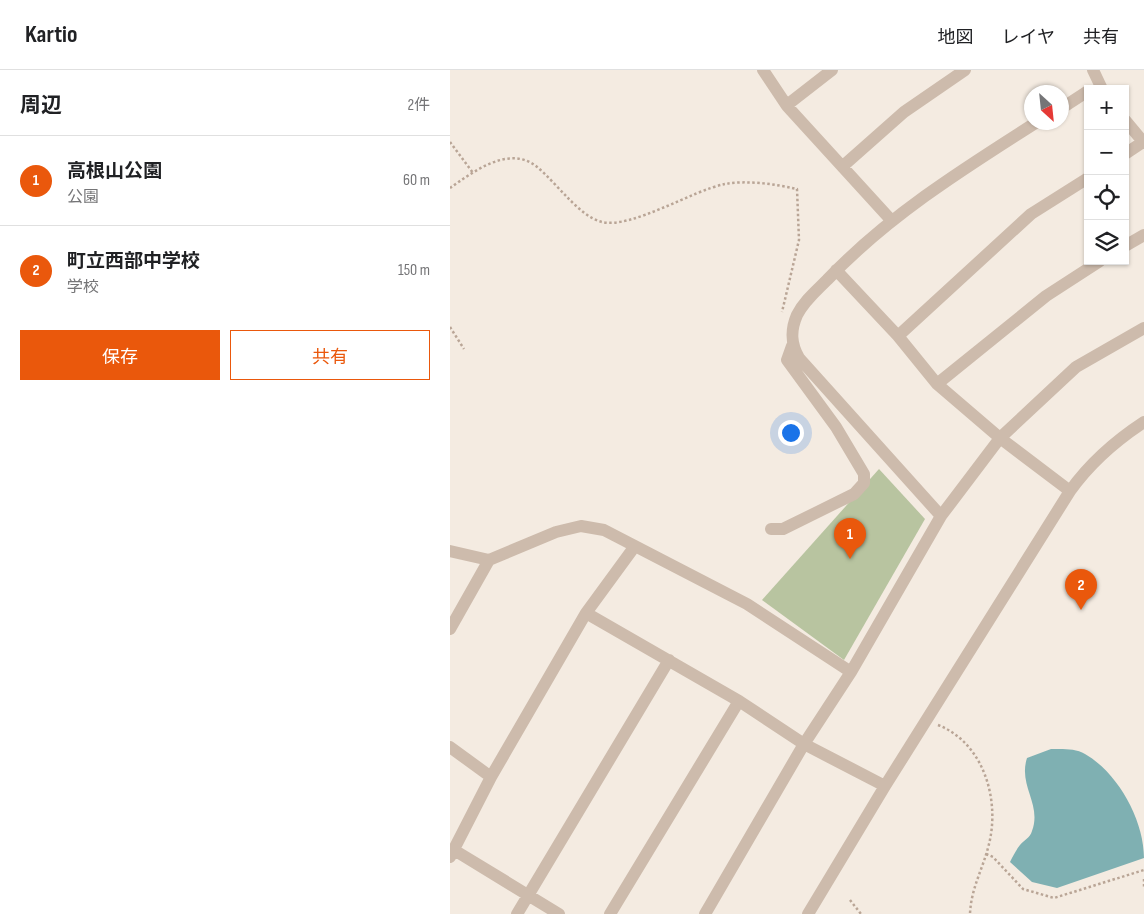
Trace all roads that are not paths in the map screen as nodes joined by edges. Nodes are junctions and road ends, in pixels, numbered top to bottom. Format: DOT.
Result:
graph roads {
  1 [pos="763,70"];
  2 [pos="832,70"];
  3 [pos="965,70"];
  4 [pos="1093,70"];
  5 [pos="1097,85"];
  6 [pos="1084,94"];
  7 [pos="1069,103"];
  8 [pos="787,105"];
  9 [pos="1129,125"];
  10 [pos="1024,130"];
  11 [pos="1144,143"];
  12 [pos="1129,152"];
  13 [pos="843,166"];
  14 [pos="1084,181"];
  15 [pos="891,220"];
  16 [pos="1144,235"];
  17 [pos="1129,244"];
  18 [pos="1094,265"];
  19 [pos="836,270"];
  20 [pos="1144,328"];
  21 [pos="898,336"];
  22 [pos="792,346"];
  23 [pos="937,384"];
  24 [pos="1144,422"];
  25 [pos="1000,438"];
  26 [pos="1070,491"];
  27 [pos="941,516"];
  28 [pos="771,529"];
  29 [pos="635,546"];
  30 [pos="450,551"];
  31 [pos="489,560"];
  32 [pos="586,612"];
  33 [pos="450,629"];
  34 [pos="669,660"];
  35 [pos="851,672"];
  36 [pos="739,702"];
  37 [pos="804,744"];
  38 [pos="450,747"];
  39 [pos="491,777"];
  40 [pos="885,786"];
  41 [pos="452,853"];
  42 [pos="528,895"];
  43 [pos="517,914"];
  44 [pos="559,914"];
  45 [pos="610,914"];
  46 [pos="705,914"];
  47 [pos="808,914"];
  1 -- 8 [label="street"];
  2 -- 8 [label="street"];
  3 -- 13 [label="street"];
  4 -- 5 [label="street"];
  6 -- 7 [label="street"];
  8 -- 13 [label="street"];
  9 -- 11 [label="street"];
  10 -- 15 [label="street"];
  11 -- 12 [label="street"];
  13 -- 15 [label="street"];
  14 -- 21 [label="street"];
  15 -- 19 [label="street"];
  16 -- 17 [label="street"];
  18 -- 23 [label="street"];
  19 -- 21 [label="street"];
  19 -- 22 [label="street"];
  20 -- 25 [label="street"];
  21 -- 23 [label="street"];
  22 -- 27 [label="street"];
  22 -- 28 [label="street"];
  23 -- 25 [label="street"];
  24 -- 26 [label="street"];
  25 -- 26 [label="street"];
  25 -- 27 [label="street"];
  26 -- 40 [label="street"];
  27 -- 35 [label="street"];
  29 -- 31 [label="street"];
  29 -- 32 [label="street"];
  29 -- 35 [label="street"];
  30 -- 31 [label="street"];
  31 -- 33 [label="street"];
  32 -- 34 [label="street"];
  32 -- 39 [label="street"];
  34 -- 36 [label="street"];
  34 -- 42 [label="street"];
  35 -- 37 [label="street"];
  36 -- 37 [label="street"];
  36 -- 45 [label="street"];
  37 -- 40 [label="street"];
  37 -- 46 [label="street"];
  38 -- 39 [label="street"];
  39 -- 41 [label="street"];
  40 -- 47 [label="street"];
  41 -- 42 [label="street"];
  42 -- 43 [label="street"];
  42 -- 44 [label="street"];
}
